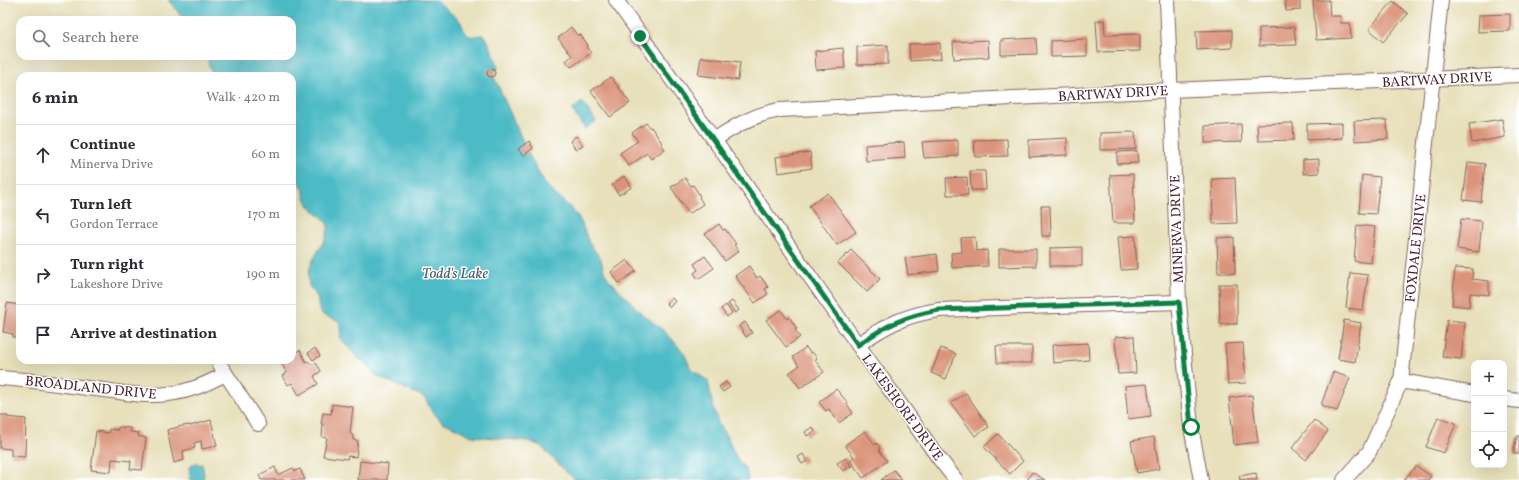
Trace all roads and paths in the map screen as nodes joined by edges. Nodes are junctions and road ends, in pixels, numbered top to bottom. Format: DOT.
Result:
graph roads {
  1 [pos="616,0"];
  2 [pos="1167,0"];
  3 [pos="1441,0"];
  4 [pos="1519,75"];
  5 [pos="1433,79"];
  6 [pos="1170,90"];
  7 [pos="714,140"];
  8 [pos="1179,302"];
  9 [pos="858,345"];
  10 [pos="220,364"];
  11 [pos="225,374"];
  12 [pos="0,378"];
  13 [pos="1401,381"];
  14 [pos="1471,393"];
  15 [pos="1507,399"];
  16 [pos="1519,401"];
  17 [pos="258,424"];
  18 [pos="956,480"];
  19 [pos="1202,480"];
  20 [pos="1344,480"];
  1 -- 7 [label="street, LAKESHORE DRIVE"];
  2 -- 6 [label="street, MINERVA DRIVE"];
  3 -- 5 [label="street, FOXDALE DRIVE"];
  4 -- 5 [label="street, BARTWAY DRIVE"];
  5 -- 6 [label="street, BARTWAY DRIVE"];
  5 -- 13 [label="street, FOXDALE DRIVE"];
  6 -- 7 [label="street, BARTWAY DRIVE"];
  6 -- 8 [label="street, MINERVA DRIVE"];
  7 -- 9 [label="street, LAKESHORE DRIVE"];
  8 -- 9 [label="street"];
  8 -- 19 [label="street, MINERVA DRIVE"];
  9 -- 18 [label="street, LAKESHORE DRIVE"];
  10 -- 11 [label="street"];
  11 -- 12 [label="street, BROADLAND DRIVE"];
  11 -- 17 [label="street"];
  13 -- 14 [label="street"];
  13 -- 20 [label="street, FOXDALE DRIVE"];
  15 -- 16 [label="street"];
}
